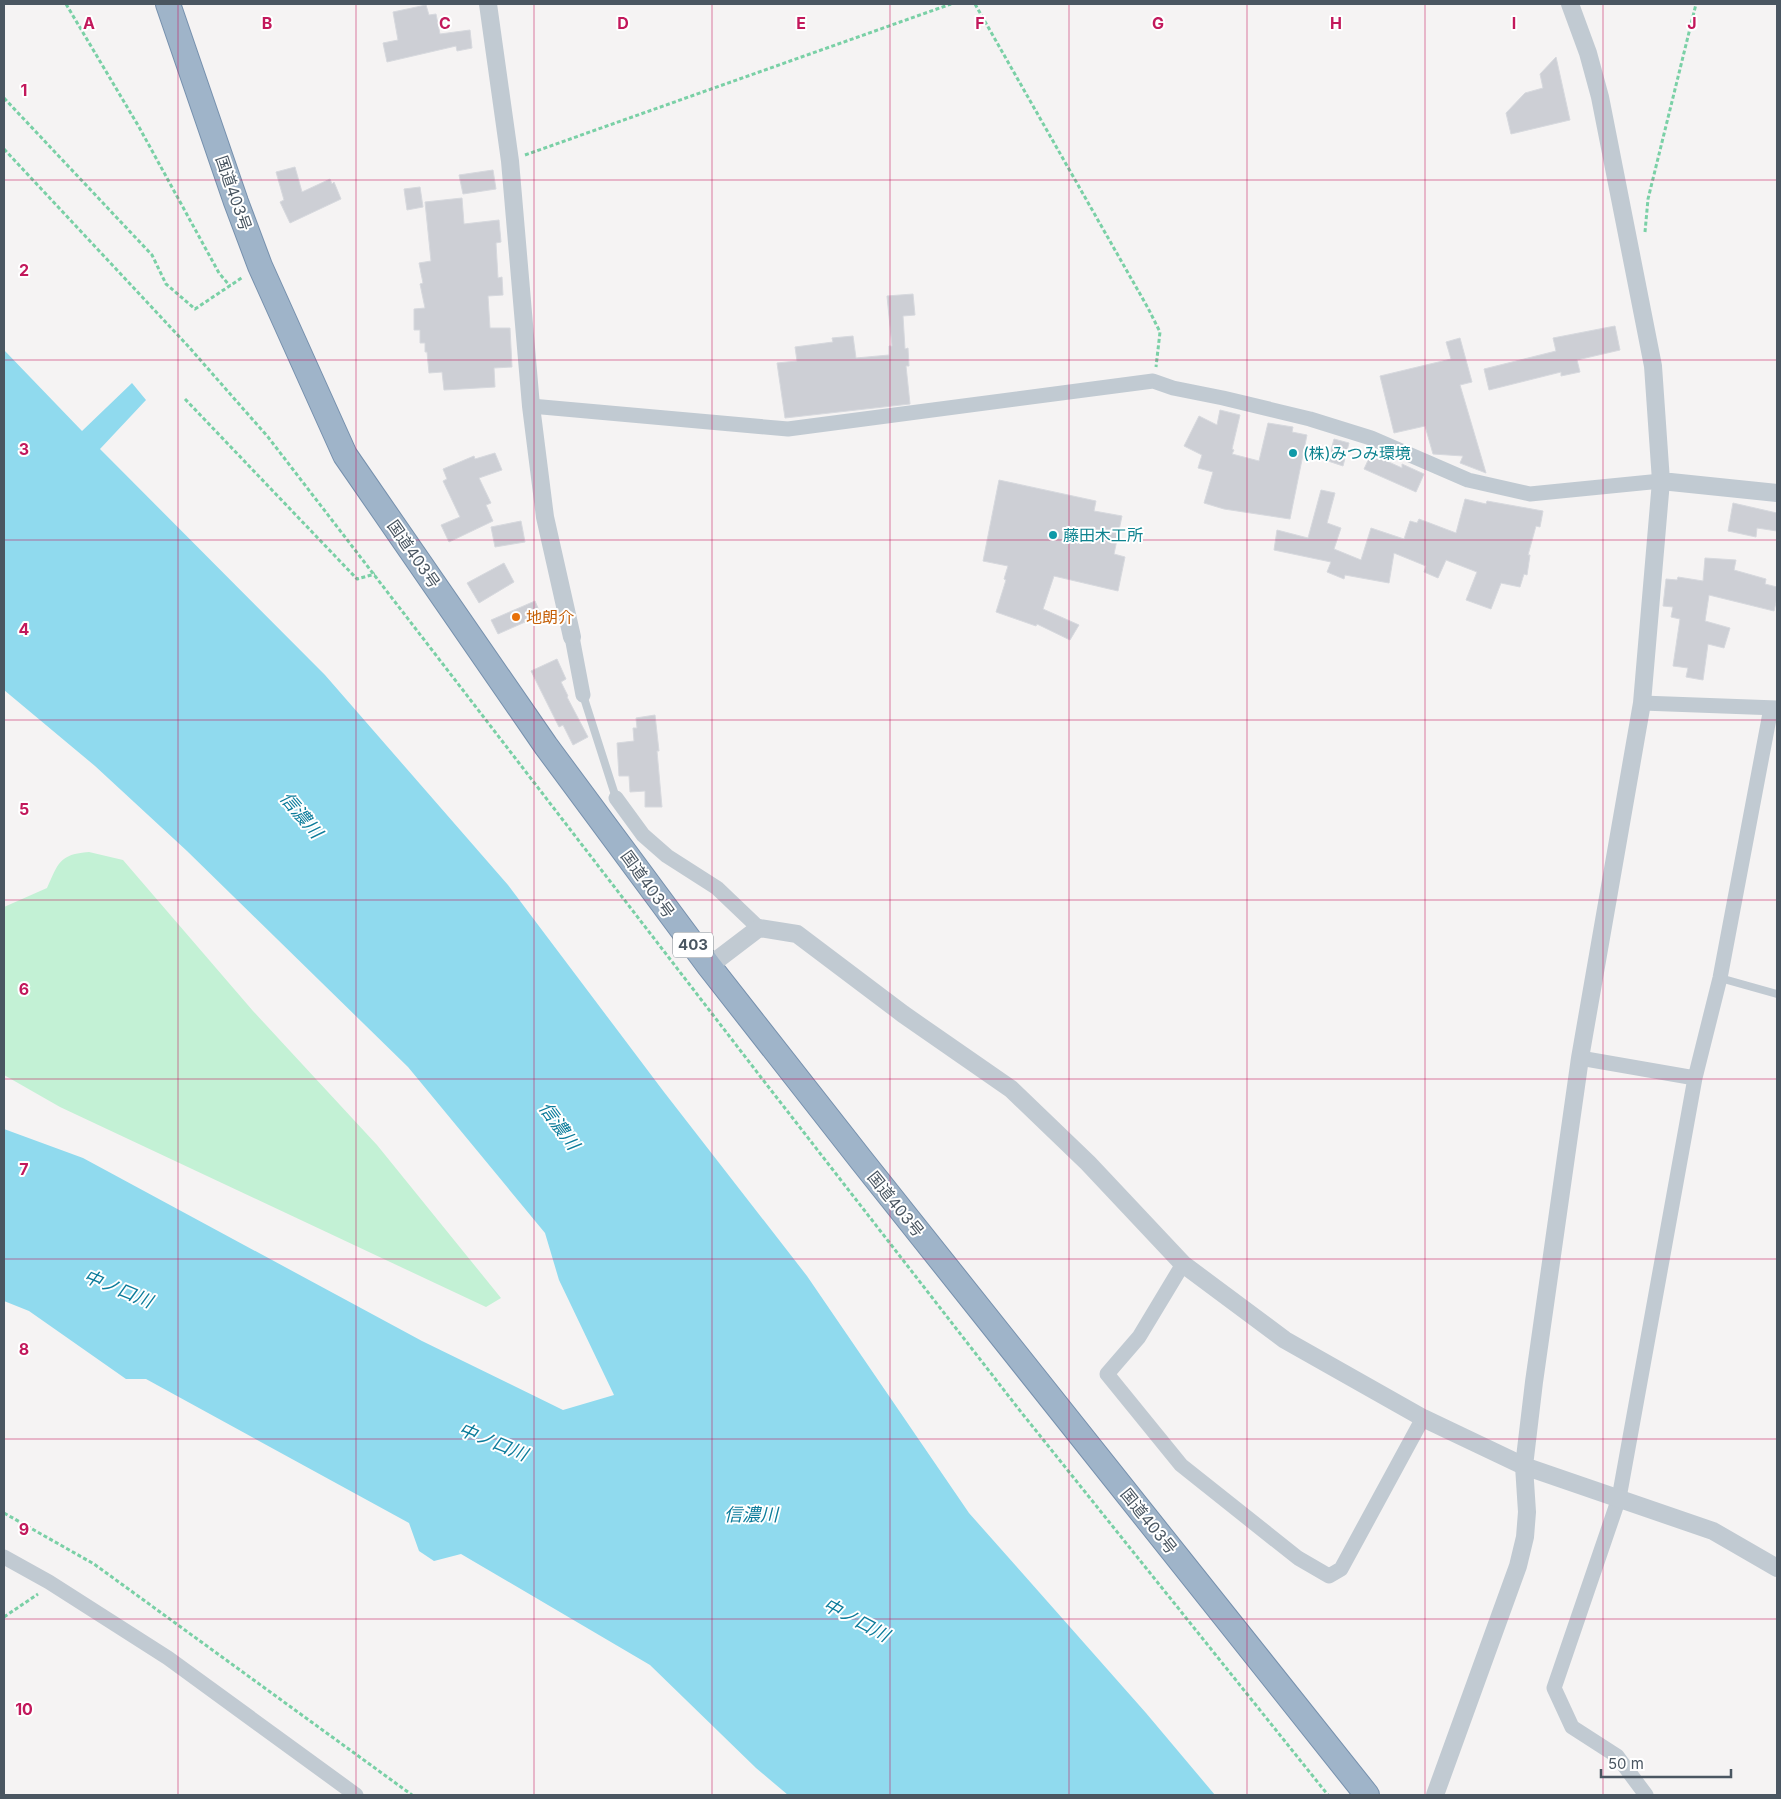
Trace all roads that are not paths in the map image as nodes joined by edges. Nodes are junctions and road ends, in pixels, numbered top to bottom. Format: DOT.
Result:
graph roads {
  1 [pos="168,4"];
  2 [pos="488,4"];
  3 [pos="1570,4"];
  4 [pos="531,406"];
  5 [pos="1660,481"];
  6 [pos="1777,493"];
  7 [pos="572,637"];
  8 [pos="583,695"];
  9 [pos="1642,703"];
  10 [pos="1774,708"];
  11 [pos="616,798"];
  12 [pos="759,928"];
  13 [pos="709,966"];
  14 [pos="1720,978"];
  15 [pos="1777,994"];
  16 [pos="1580,1058"];
  17 [pos="1696,1078"];
  18 [pos="1184,1264"];
  19 [pos="1422,1418"];
  20 [pos="1524,1466"];
  21 [pos="1619,1498"];
  22 [pos="4,1557"];
  23 [pos="1777,1568"];
  24 [pos="356,1795"];
  25 [pos="1367,1795"];
  26 [pos="1435,1795"];
  27 [pos="1646,1795"];
  1 -- 13 [label="highway, 国道403号 / 403"];
  2 -- 4 [label="street"];
  3 -- 5 [label="street"];
  4 -- 5 [label="street"];
  4 -- 7 [label="street"];
  5 -- 6 [label="street"];
  5 -- 9 [label="street"];
  7 -- 8 [label="street"];
  8 -- 11 [label="lane"];
  9 -- 10 [label="street"];
  9 -- 16 [label="street"];
  10 -- 14 [label="street"];
  11 -- 12 [label="street"];
  12 -- 13 [label="street"];
  12 -- 18 [label="street"];
  13 -- 25 [label="highway, 国道403号 / 403"];
  14 -- 15 [label="lane"];
  14 -- 17 [label="street"];
  16 -- 17 [label="street"];
  16 -- 20 [label="street"];
  17 -- 21 [label="street"];
  18 -- 19 [label="street"];
  18 -- 19 [label="street"];
  19 -- 20 [label="street"];
  20 -- 21 [label="street"];
  20 -- 26 [label="street"];
  21 -- 23 [label="street"];
  21 -- 27 [label="street"];
  22 -- 24 [label="street"];
}
